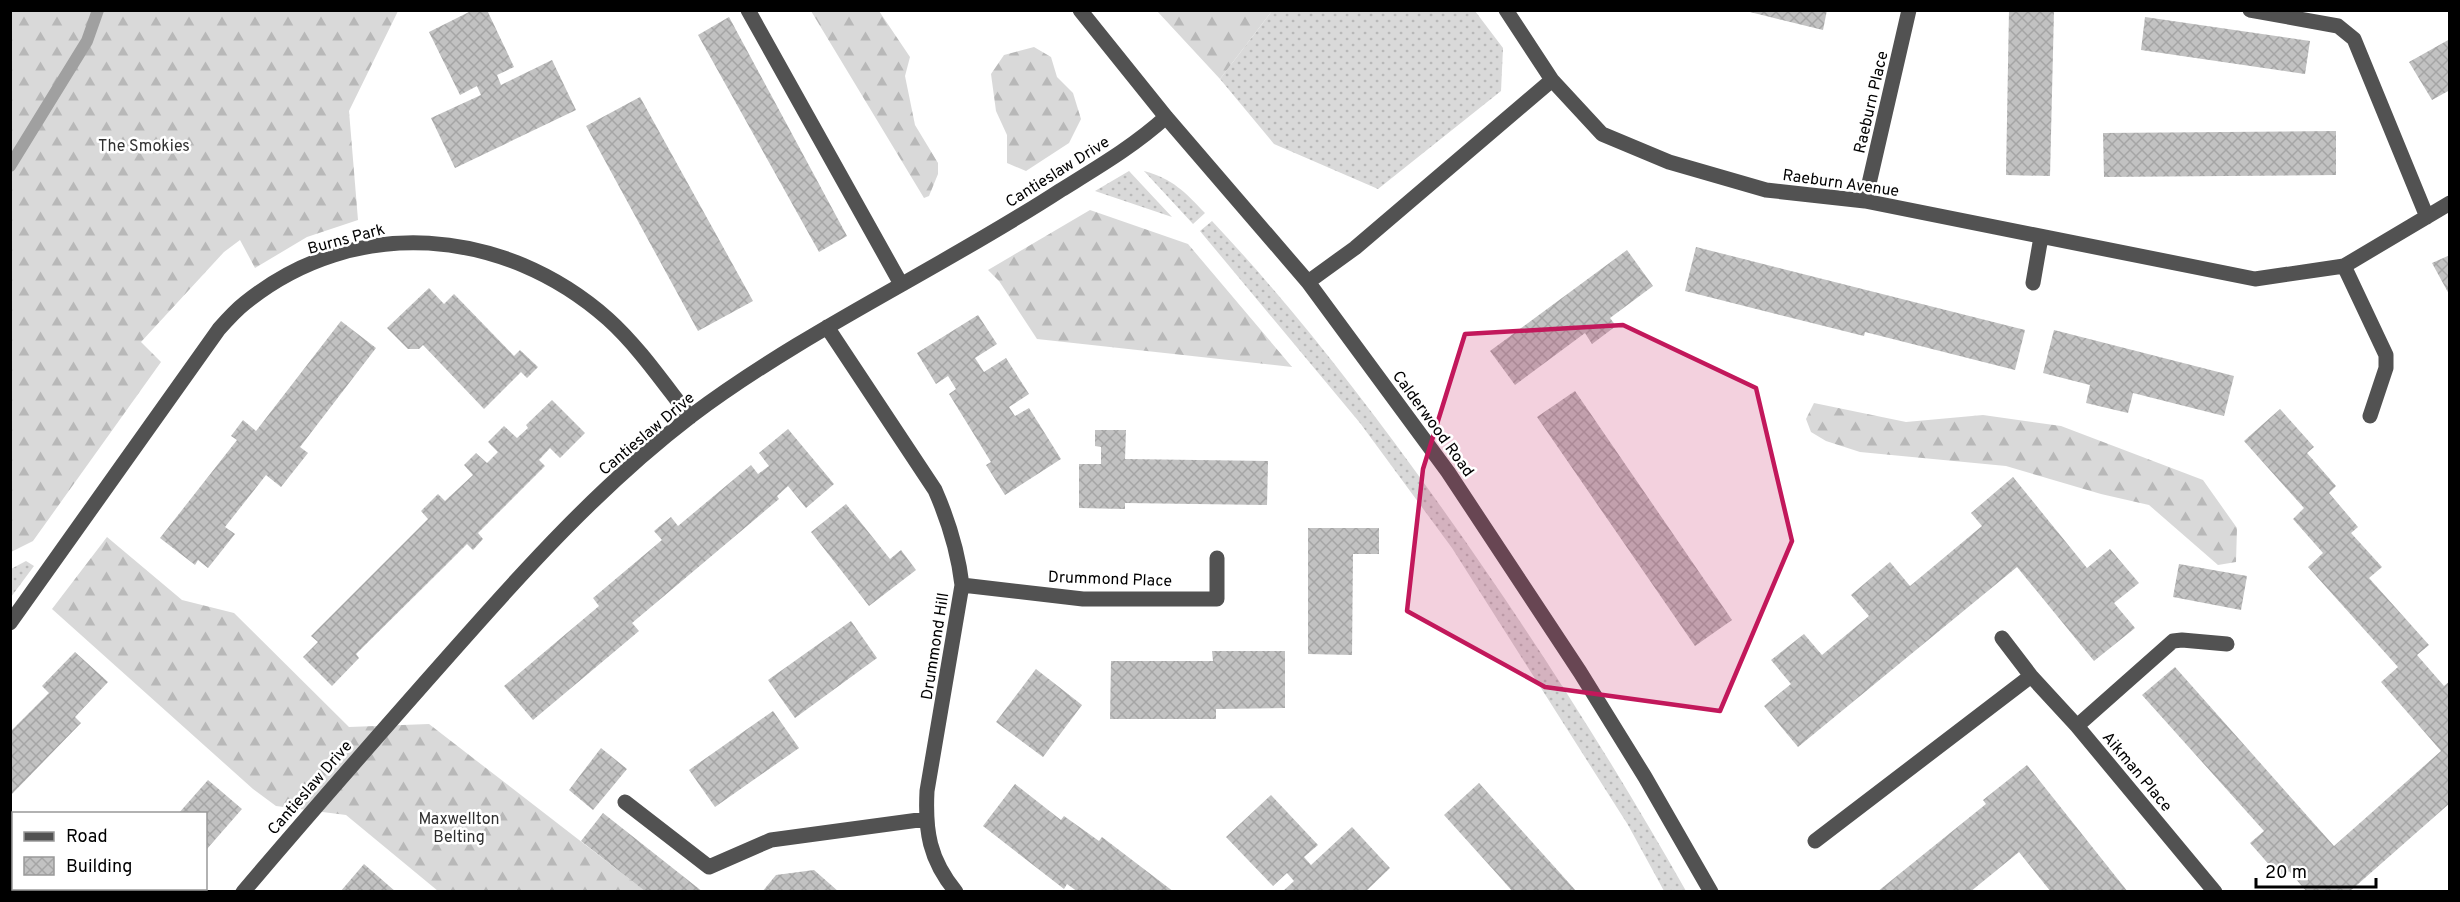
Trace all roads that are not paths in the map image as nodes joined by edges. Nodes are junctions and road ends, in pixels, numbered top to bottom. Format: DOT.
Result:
graph roads {
  1 [pos="748,10"];
  2 [pos="1080,10"];
  3 [pos="1506,10"];
  4 [pos="1909,10"];
  5 [pos="2250,10"];
  6 [pos="1552,80"];
  7 [pos="1166,117"];
  8 [pos="1865,201"];
  9 [pos="2450,203"];
  10 [pos="2427,217"];
  11 [pos="2041,237"];
  12 [pos="2344,266"];
  13 [pos="1308,282"];
  14 [pos="2033,283"];
  15 [pos="901,284"];
  16 [pos="826,327"];
  17 [pos="2370,416"];
  18 [pos="690,417"];
  19 [pos="1217,558"];
  20 [pos="962,585"];
  21 [pos="10,623"];
  22 [pos="2002,638"];
  23 [pos="2227,644"];
  24 [pos="2031,676"];
  25 [pos="2077,726"];
  26 [pos="625,802"];
  27 [pos="926,819"];
  28 [pos="1815,841"];
  29 [pos="243,891"];
  30 [pos="956,891"];
  31 [pos="1712,891"];
  32 [pos="2216,891"];
  1 -- 15 [label="street"];
  2 -- 7 [label="street, Calderwood Road"];
  3 -- 6 [label="street, Raeburn Avenue"];
  4 -- 8 [label="street, Raeburn Place"];
  5 -- 10 [label="street"];
  6 -- 8 [label="street, Raeburn Avenue"];
  6 -- 13 [label="street"];
  7 -- 13 [label="street, Calderwood Road"];
  7 -- 15 [label="street, Cantieslaw Drive"];
  8 -- 11 [label="street, Raeburn Avenue"];
  9 -- 10 [label="street, Raeburn Avenue"];
  10 -- 12 [label="street, Raeburn Avenue"];
  11 -- 12 [label="street, Raeburn Avenue"];
  11 -- 14 [label="street"];
  12 -- 17 [label="street"];
  13 -- 31 [label="street, Calderwood Road"];
  15 -- 16 [label="street, Cantieslaw Drive"];
  16 -- 18 [label="street, Cantieslaw Drive"];
  16 -- 20 [label="street, Drummond Hill"];
  18 -- 21 [label="street, Burns Park"];
  18 -- 29 [label="street, Cantieslaw Drive"];
  19 -- 20 [label="street, Drummond Place"];
  20 -- 27 [label="street, Drummond Hill"];
  22 -- 24 [label="street, Aikman Place"];
  23 -- 25 [label="street"];
  24 -- 25 [label="street, Aikman Place"];
  24 -- 28 [label="street"];
  25 -- 32 [label="street, Aikman Place"];
  26 -- 27 [label="street"];
  27 -- 30 [label="street, Drummond Hill"];
}
